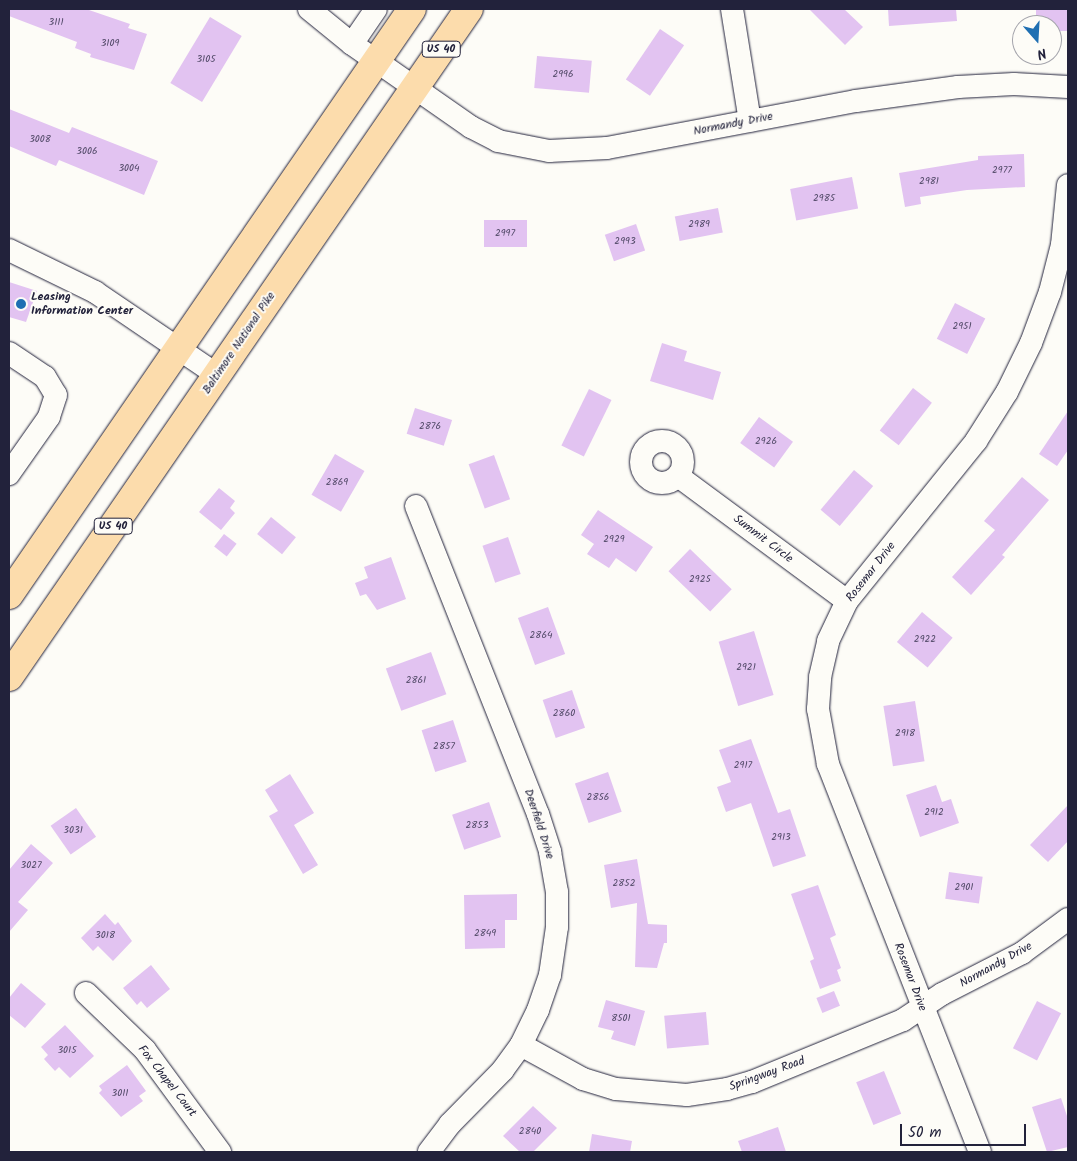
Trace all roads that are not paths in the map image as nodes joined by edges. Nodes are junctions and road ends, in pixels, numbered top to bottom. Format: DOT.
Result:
graph roads {
  1 [pos="309,9"];
  2 [pos="376,9"];
  3 [pos="412,9"];
  4 [pos="469,9"];
  5 [pos="732,9"];
  6 [pos="352,44"];
  7 [pos="376,62"];
  8 [pos="1068,86"];
  9 [pos="413,88"];
  10 [pos="750,121"];
  11 [pos="1068,185"];
  12 [pos="9,250"];
  13 [pos="180,347"];
  14 [pos="9,353"];
  15 [pos="217,375"];
  16 [pos="9,474"];
  17 [pos="678,476"];
  18 [pos="416,506"];
  19 [pos="9,595"];
  20 [pos="847,601"];
  21 [pos="9,677"];
  22 [pos="1068,919"];
  23 [pos="86,993"];
  24 [pos="922,1008"];
  25 [pos="521,1045"];
  26 [pos="220,1152"];
  27 [pos="429,1152"];
  28 [pos="980,1152"];
  1 -- 6 [label="street, Normandy Drive"];
  2 -- 6 [label="street"];
  3 -- 7 [label="main road"];
  4 -- 9 [label="main road, Baltimore National Pike / US 40"];
  5 -- 10 [label="street"];
  6 -- 7 [label="street, Normandy Drive"];
  7 -- 9 [label="street, Normandy Drive"];
  7 -- 13 [label="main road"];
  8 -- 10 [label="street, Normandy Drive"];
  9 -- 10 [label="street, Normandy Drive"];
  9 -- 15 [label="main road, Baltimore National Pike / US 40"];
  11 -- 20 [label="street, Rosemar Drive"];
  12 -- 13 [label="street"];
  13 -- 15 [label="street"];
  13 -- 19 [label="main road"];
  14 -- 16 [label="street"];
  15 -- 21 [label="main road, Baltimore National Pike / US 40"];
  17 -- 20 [label="street, Summit Circle"];
  18 -- 25 [label="street, Deerfield Drive"];
  20 -- 24 [label="street, Rosemar Drive"];
  22 -- 24 [label="street, Normandy Drive"];
  23 -- 26 [label="street, Fox Chapel Court"];
  24 -- 25 [label="street, Springway Road"];
  24 -- 28 [label="street, Rosemar Drive"];
  25 -- 27 [label="street, Deerfield Drive"];
}
